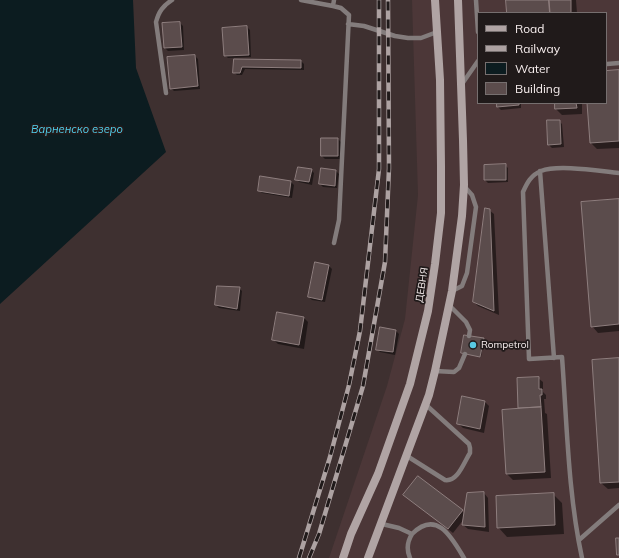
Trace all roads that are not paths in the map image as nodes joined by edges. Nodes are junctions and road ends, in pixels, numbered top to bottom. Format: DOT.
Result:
graph roads {
  1 [pos="172,0"];
  2 [pos="301,0"];
  3 [pos="334,0"];
  4 [pos="435,0"];
  5 [pos="458,0"];
  6 [pos="476,0"];
  7 [pos="333,6"];
  8 [pos="477,16"];
  9 [pos="348,24"];
  10 [pos="437,32"];
  11 [pos="477,62"];
  12 [pos="619,63"];
  13 [pos="608,64"];
  14 [pos="461,86"];
  15 [pos="166,93"];
  16 [pos="540,171"];
  17 [pos="619,173"];
  18 [pos="464,185"];
  19 [pos="334,243"];
  20 [pos="452,292"];
  21 [pos="450,306"];
  22 [pos="469,336"];
  23 [pos="465,354"];
  24 [pos="554,358"];
  25 [pos="436,371"];
  26 [pos="425,404"];
  27 [pos="407,456"];
  28 [pos="619,505"];
  29 [pos="382,524"];
  30 [pos="412,534"];
  31 [pos="579,540"];
  32 [pos="342,558"];
  33 [pos="368,558"];
  34 [pos="410,558"];
  35 [pos="464,558"];
  36 [pos="582,558"];
  1 -- 15 [label="lane"];
  2 -- 7 [label="lane"];
  3 -- 7 [label="lane"];
  4 -- 10 [label="main road, ДЕВНЯ"];
  5 -- 14 [label="main road"];
  6 -- 8 [label="lane"];
  7 -- 9 [label="lane"];
  9 -- 10 [label="lane"];
  9 -- 19 [label="lane"];
  10 -- 32 [label="main road, ДЕВНЯ"];
  11 -- 14 [label="lane"];
  12 -- 13 [label="lane"];
  14 -- 18 [label="main road"];
  16 -- 17 [label="lane"];
  16 -- 24 [label="lane"];
  16 -- 24 [label="lane"];
  18 -- 20 [label="main road"];
  18 -- 20 [label="lane"];
  20 -- 21 [label="main road"];
  21 -- 22 [label="lane"];
  21 -- 25 [label="main road"];
  23 -- 25 [label="lane"];
  24 -- 31 [label="lane"];
  25 -- 26 [label="main road"];
  26 -- 27 [label="main road"];
  26 -- 27 [label="lane"];
  27 -- 29 [label="main road"];
  28 -- 31 [label="lane"];
  29 -- 30 [label="lane"];
  29 -- 33 [label="main road"];
  30 -- 34 [label="lane"];
  30 -- 35 [label="lane"];
  31 -- 36 [label="lane"];
}
